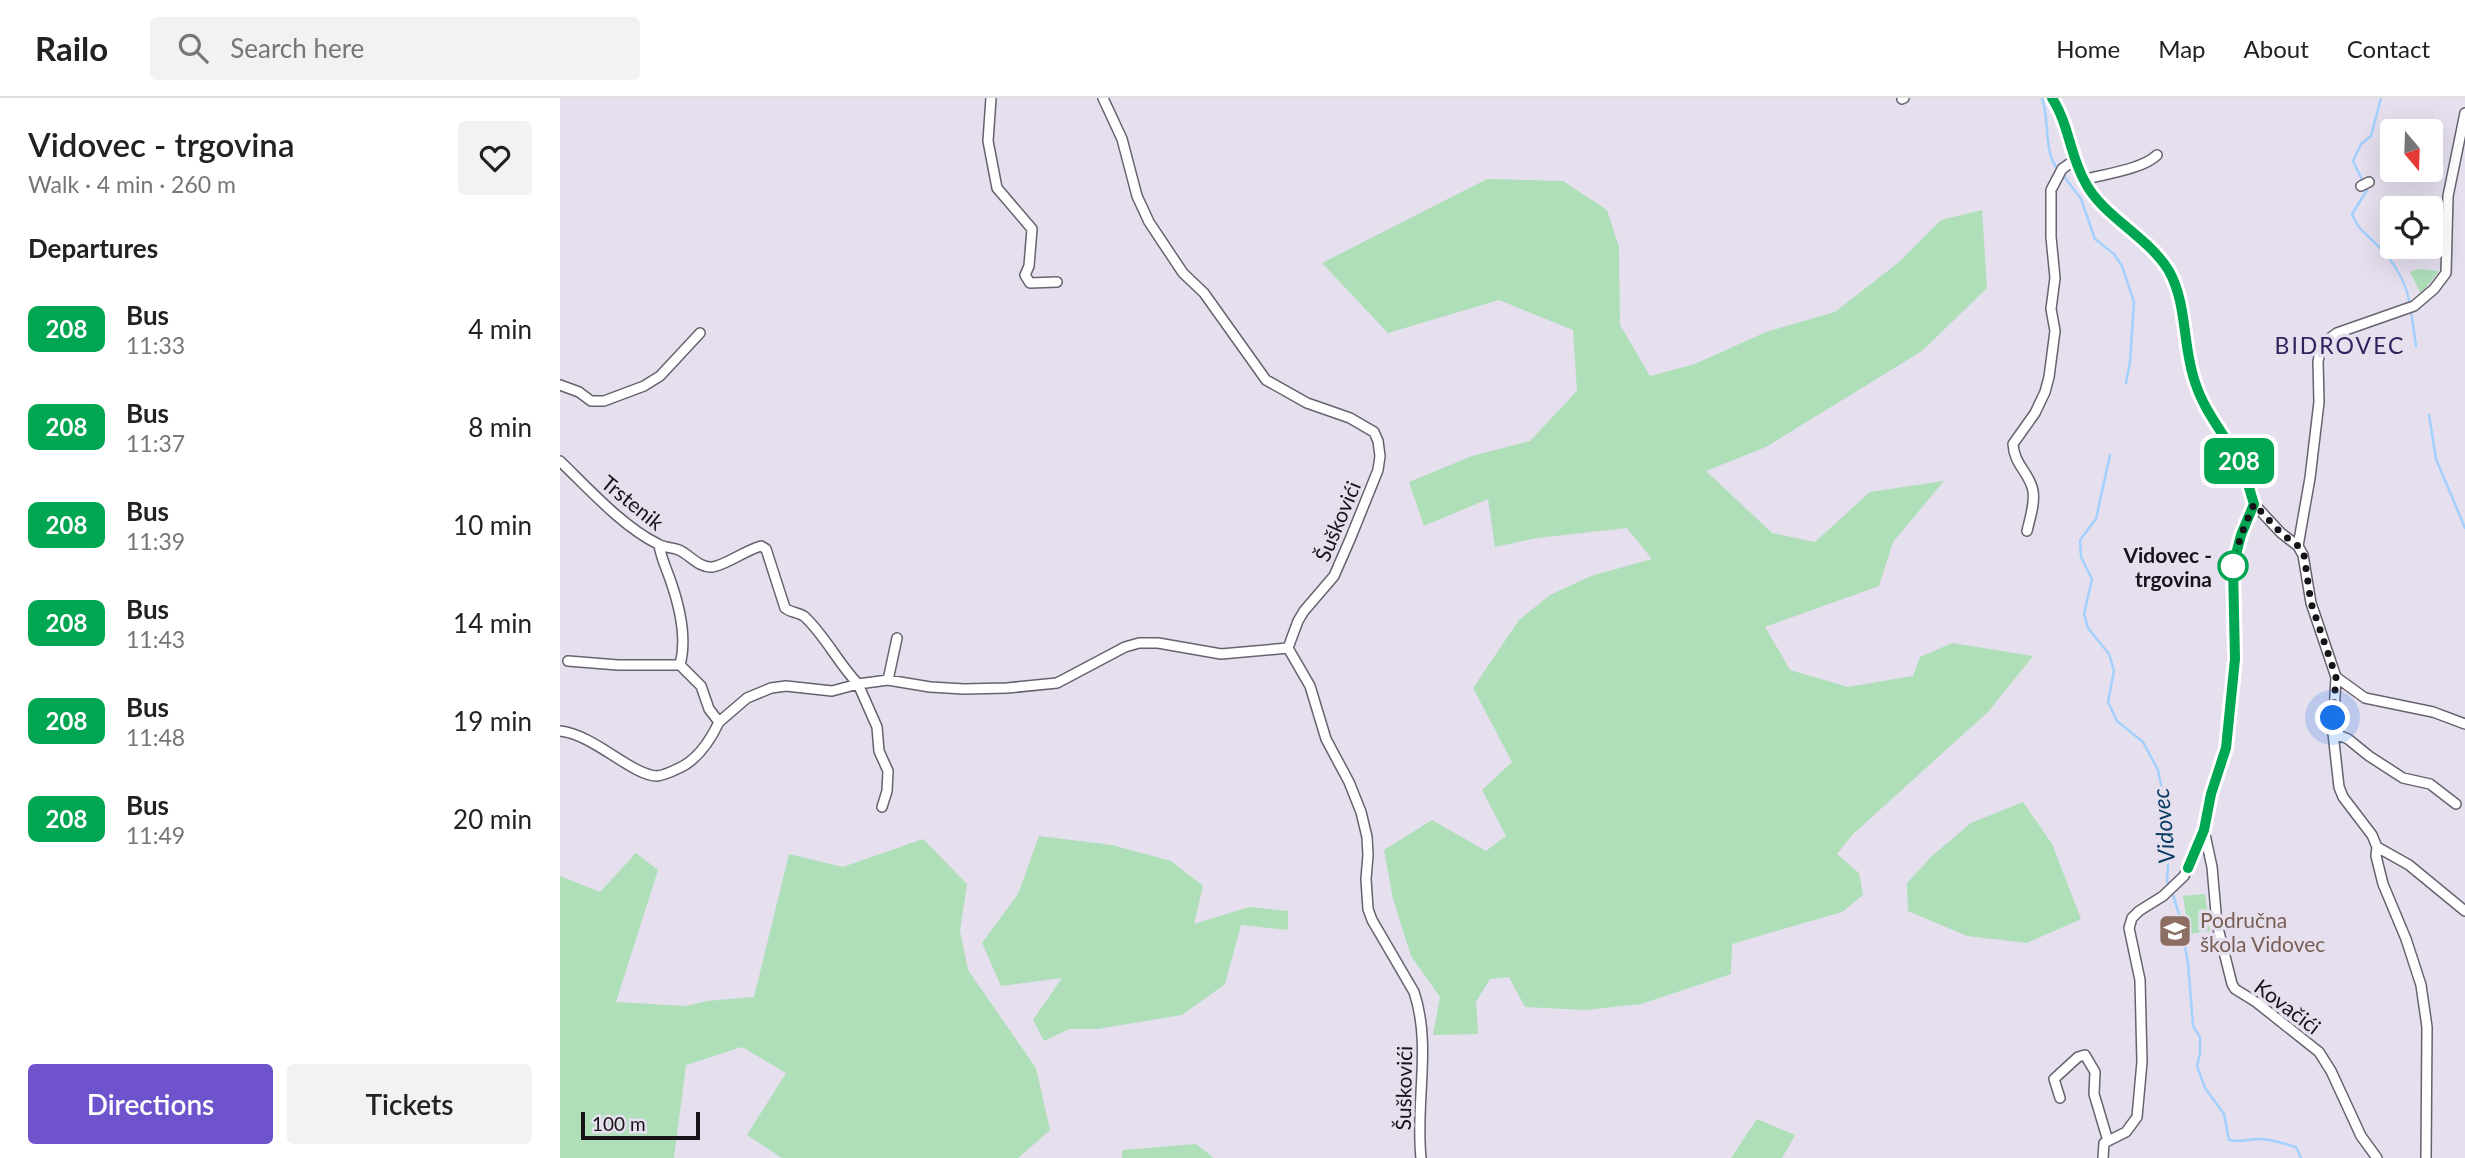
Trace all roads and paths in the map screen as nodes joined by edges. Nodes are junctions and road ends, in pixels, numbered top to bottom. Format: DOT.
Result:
graph roads {
  1 [pos="991,98"];
  2 [pos="1103,98"];
  3 [pos="2052,98"];
  4 [pos="2465,113"];
  5 [pos="2157,155"];
  6 [pos="2076,159"];
  7 [pos="2083,180"];
  8 [pos="1057,282"];
  9 [pos="700,333"];
  10 [pos="560,385"];
  11 [pos="560,461"];
  12 [pos="2254,504"];
  13 [pos="2027,531"];
  14 [pos="659,545"];
  15 [pos="2298,546"];
  16 [pos="897,638"];
  17 [pos="1288,648"];
  18 [pos="568,661"];
  19 [pos="680,665"];
  20 [pos="2336,677"];
  21 [pos="888,680"];
  22 [pos="858,684"];
  23 [pos="719,722"];
  24 [pos="2465,724"];
  25 [pos="560,731"];
  26 [pos="2333,733"];
  27 [pos="2456,804"];
  28 [pos="882,807"];
  29 [pos="2204,830"];
  30 [pos="2376,847"];
  31 [pos="2465,911"];
  32 [pos="2060,1098"];
  33 [pos="2108,1141"];
  34 [pos="1421,1158"];
  35 [pos="2103,1158"];
  36 [pos="2377,1158"];
  37 [pos="2426,1158"];
  1 -- 8 [label="street"];
  2 -- 17 [label="street, Šuškovići"];
  3 -- 6 [label="street"];
  4 -- 15 [label="street"];
  5 -- 7 [label="street"];
  6 -- 7 [label="street"];
  6 -- 13 [label="street"];
  7 -- 12 [label="street"];
  9 -- 10 [label="street"];
  11 -- 14 [label="street, Trstenik"];
  12 -- 15 [label="street"];
  12 -- 29 [label="street"];
  14 -- 19 [label="street"];
  14 -- 22 [label="street, Trstenik"];
  15 -- 20 [label="street"];
  16 -- 21 [label="street"];
  17 -- 21 [label="street"];
  17 -- 34 [label="street, Šuškovići"];
  18 -- 19 [label="street"];
  19 -- 23 [label="street"];
  20 -- 24 [label="street"];
  20 -- 26 [label="street"];
  21 -- 22 [label="street"];
  22 -- 23 [label="street"];
  22 -- 28 [label="street, Trstenik"];
  23 -- 25 [label="street"];
  26 -- 27 [label="street"];
  26 -- 30 [label="street"];
  29 -- 33 [label="street"];
  29 -- 36 [label="street, Kovačići"];
  30 -- 31 [label="street"];
  30 -- 37 [label="street"];
  32 -- 33 [label="street"];
  33 -- 35 [label="street"];
}
